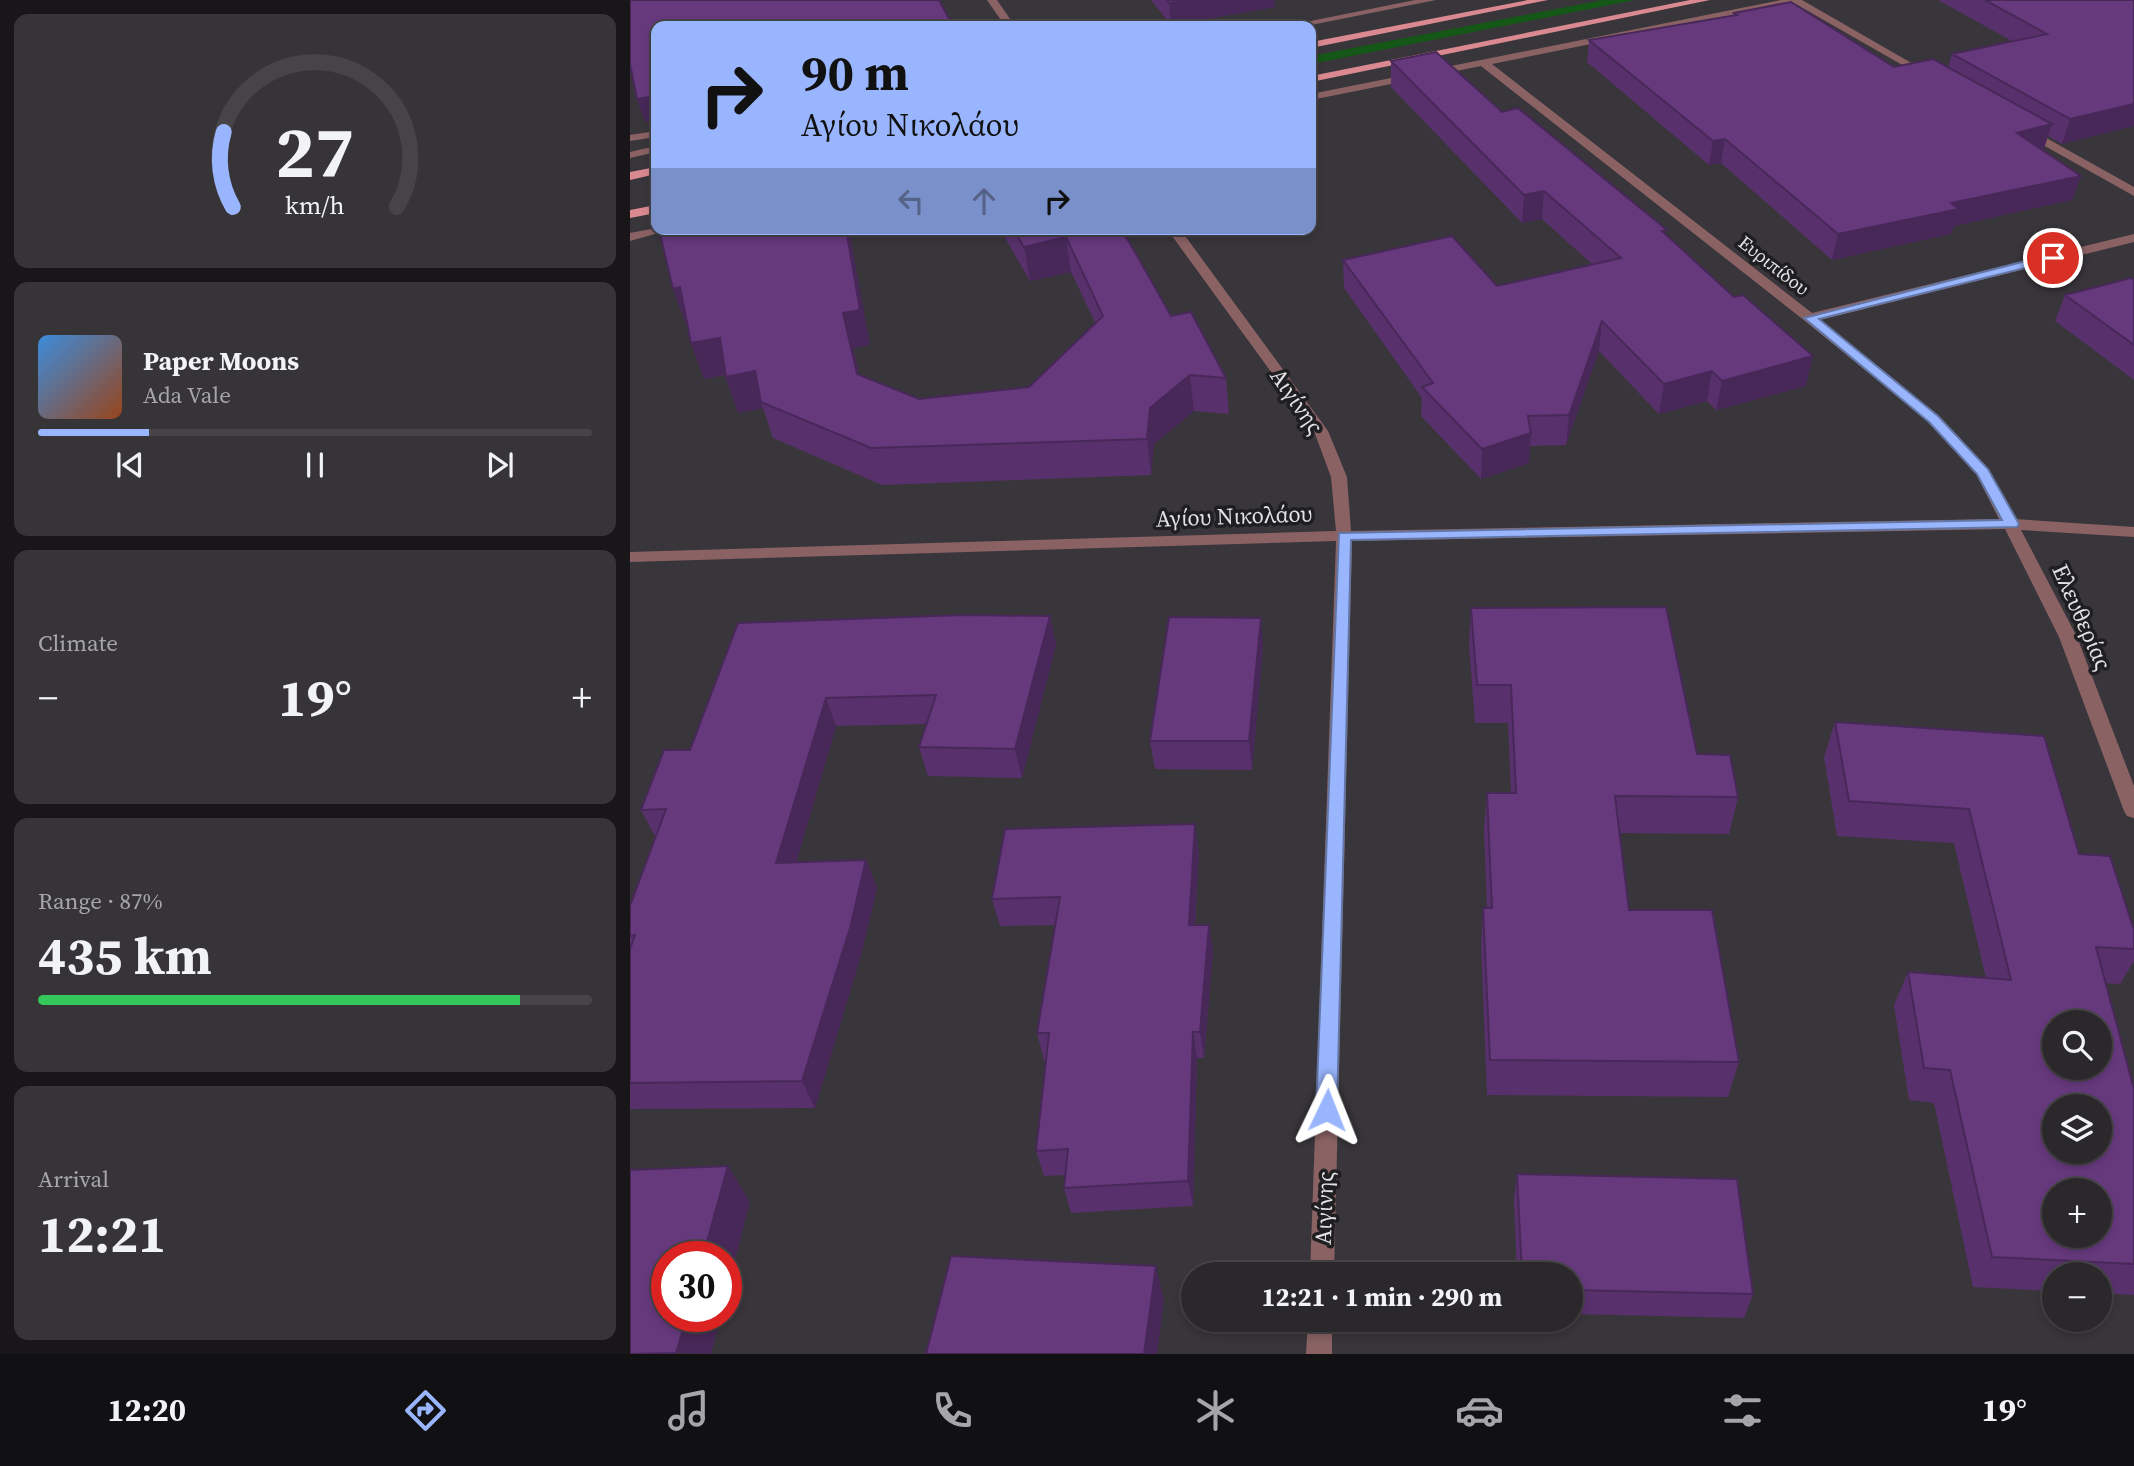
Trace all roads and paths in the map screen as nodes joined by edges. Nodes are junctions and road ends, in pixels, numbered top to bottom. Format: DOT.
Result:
graph roads {
  1 [pos="992,0"];
  2 [pos="1425,0"];
  3 [pos="1544,0"];
  4 [pos="1705,0"];
  5 [pos="1796,0"];
  6 [pos="1007,21"];
  7 [pos="1316,21"];
  8 [pos="1316,44"];
  9 [pos="1484,63"];
  10 [pos="1316,78"];
  11 [pos="1940,82"];
  12 [pos="1316,96"];
  13 [pos="2013,123"];
  14 [pos="651,135"];
  15 [pos="630,138"];
  16 [pos="651,150"];
  17 [pos="630,155"];
  18 [pos="651,172"];
  19 [pos="630,176"];
  20 [pos="2134,192"];
  21 [pos="651,210"];
  22 [pos="630,214"];
  23 [pos="651,232"];
  24 [pos="1177,235"];
  25 [pos="630,237"];
  26 [pos="2134,238"];
  27 [pos="1810,318"];
  28 [pos="2012,524"];
  29 [pos="2134,532"];
  30 [pos="1344,536"];
  31 [pos="630,557"];
  32 [pos="2134,811"];
  33 [pos="1322,1262"];
  34 [pos="1320,1332"];
  35 [pos="1319,1354"];
  1 -- 6 [label="street"];
  2 -- 7 [label="street"];
  3 -- 8 [label="main road"];
  4 -- 10 [label="main road"];
  5 -- 9 [label="street"];
  5 -- 11 [label="street"];
  9 -- 12 [label="street"];
  9 -- 27 [label="street, Ευριπίδου"];
  13 -- 20 [label="street"];
  14 -- 15 [label="street"];
  16 -- 17 [label="street"];
  18 -- 19 [label="main road"];
  21 -- 22 [label="main road"];
  23 -- 25 [label="street"];
  24 -- 30 [label="street, Αιγίνης"];
  26 -- 27 [label="street"];
  27 -- 28 [label="street, Ευριπίδου"];
  28 -- 29 [label="street, Αγίου Νικολάου"];
  28 -- 30 [label="street, Αγίου Νικολάου"];
  28 -- 32 [label="street, Ελευθερίας"];
  30 -- 31 [label="street, Αγίου Νικολάου"];
  30 -- 33 [label="street, Αιγίνης"];
  34 -- 35 [label="street"];
}
